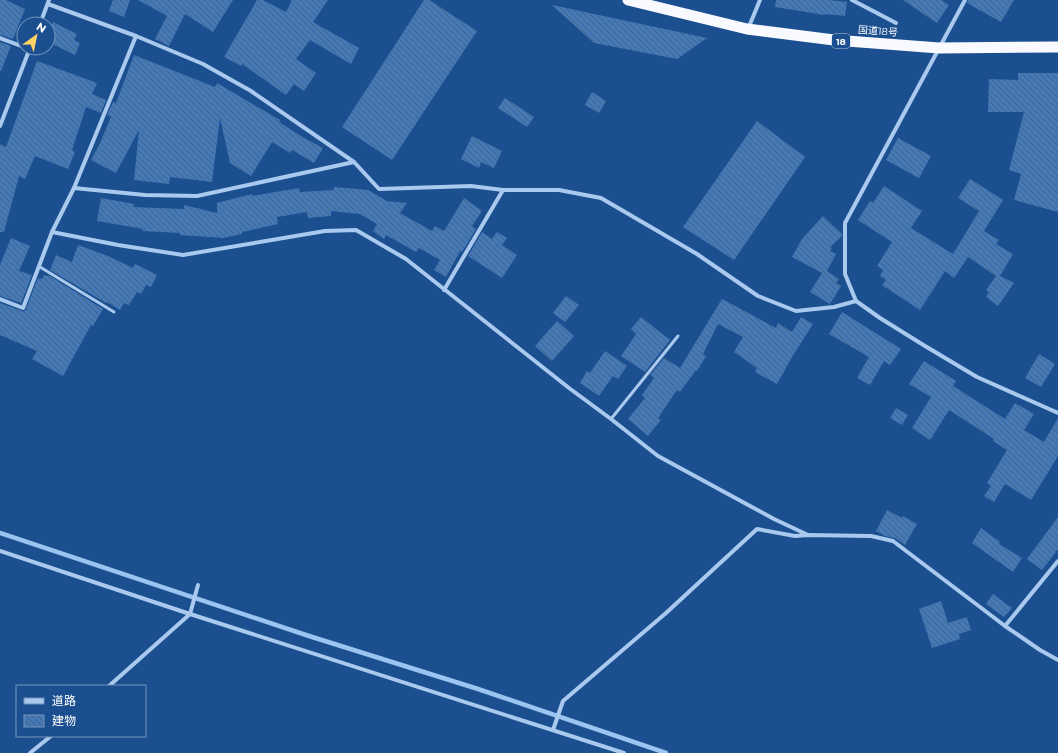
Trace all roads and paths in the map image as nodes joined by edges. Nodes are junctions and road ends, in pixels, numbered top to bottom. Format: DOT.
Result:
graph roads {
  1 [pos="628,0"];
  2 [pos="760,0"];
  3 [pos="852,0"];
  4 [pos="965,0"];
  5 [pos="48,2"];
  6 [pos="43,16"];
  7 [pos="896,23"];
  8 [pos="747,29"];
  9 [pos="136,36"];
  10 [pos="0,38"];
  11 [pos="16,44"];
  12 [pos="1058,47"];
  13 [pos="939,48"];
  14 [pos="24,56"];
  15 [pos="0,126"];
  16 [pos="354,162"];
  17 [pos="74,188"];
  18 [pos="503,190"];
  19 [pos="52,232"];
  20 [pos="40,267"];
  21 [pos="444,290"];
  22 [pos="0,299"];
  23 [pos="856,301"];
  24 [pos="114,312"];
  25 [pos="678,336"];
  26 [pos="1058,412"];
  27 [pos="612,419"];
  28 [pos="808,535"];
  29 [pos="0,551"];
  30 [pos="1058,561"];
  31 [pos="198,585"];
  32 [pos="190,614"];
  33 [pos="1005,626"];
  34 [pos="1058,660"];
  35 [pos="110,685"];
  36 [pos="553,730"];
  37 [pos="50,737"];
  38 [pos="30,753"];
  39 [pos="624,753"];
  1 -- 8 [label="highway, 国道18号 / 18"];
  2 -- 8 [label="street"];
  3 -- 7 [label="street"];
  4 -- 13 [label="street"];
  5 -- 6 [label="street"];
  5 -- 9 [label="street"];
  8 -- 13 [label="highway, 国道18号 / 18"];
  9 -- 16 [label="street"];
  9 -- 17 [label="street"];
  10 -- 11 [label="street"];
  12 -- 13 [label="highway, 国道18号 / 18"];
  13 -- 23 [label="street"];
  14 -- 15 [label="street"];
  16 -- 17 [label="street"];
  16 -- 18 [label="street"];
  17 -- 19 [label="street"];
  18 -- 21 [label="street"];
  18 -- 23 [label="street"];
  19 -- 20 [label="street"];
  19 -- 21 [label="street"];
  20 -- 22 [label="street"];
  20 -- 24 [label="lane"];
  21 -- 27 [label="street"];
  23 -- 26 [label="street"];
  25 -- 27 [label="lane"];
  27 -- 28 [label="street"];
  28 -- 33 [label="street"];
  28 -- 36 [label="street"];
  29 -- 32 [label="street"];
  30 -- 33 [label="street"];
  31 -- 32 [label="street"];
  32 -- 35 [label="street"];
  32 -- 36 [label="street"];
  33 -- 34 [label="street"];
  36 -- 39 [label="street"];
  37 -- 38 [label="street"];
}
